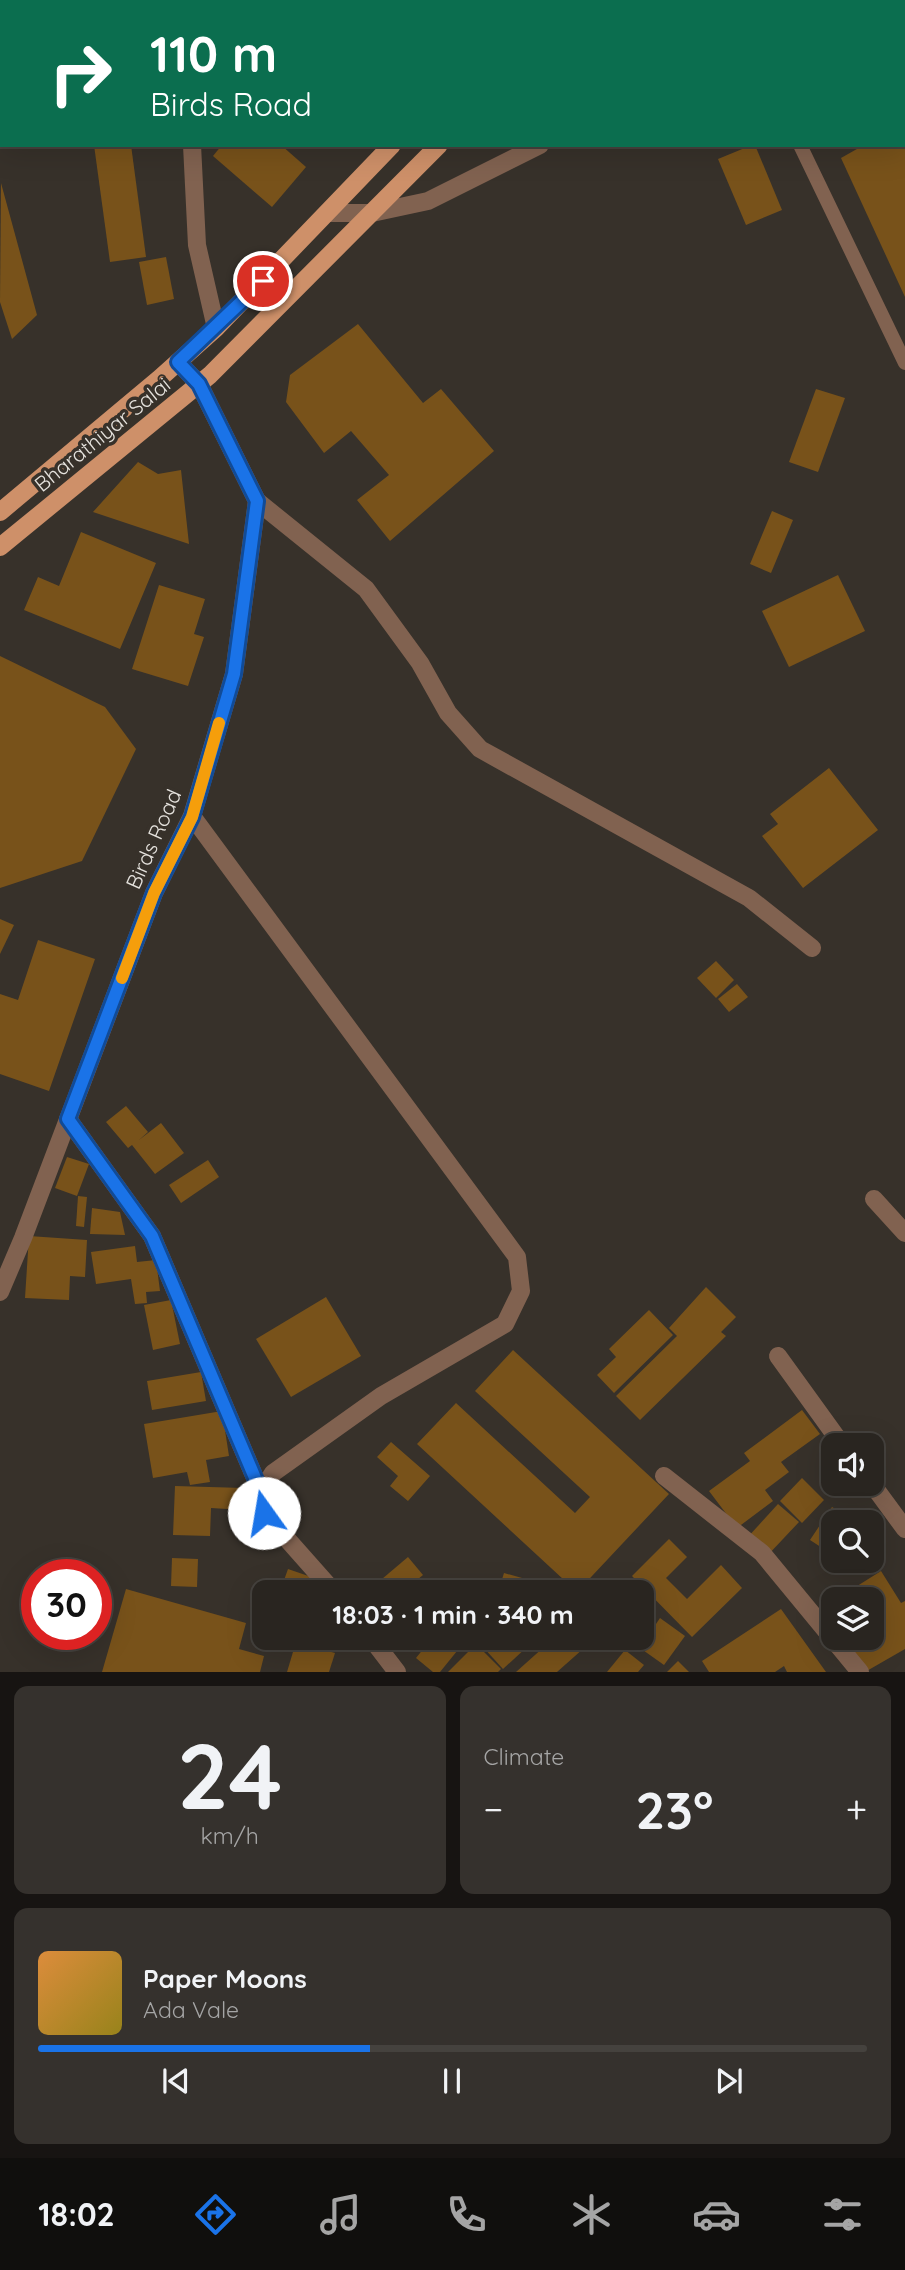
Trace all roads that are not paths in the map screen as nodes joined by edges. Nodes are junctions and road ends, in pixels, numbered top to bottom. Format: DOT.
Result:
graph roads {
  1 [pos="191,147"];
  2 [pos="391,147"];
  3 [pos="437,147"];
  4 [pos="536,147"];
  5 [pos="806,147"];
  6 [pos="328,213"];
  7 [pos="372,213"];
  8 [pos="216,328"];
  9 [pos="178,362"];
  10 [pos="905,363"];
  11 [pos="199,384"];
  12 [pos="257,501"];
  13 [pos="0,512"];
  14 [pos="0,547"];
  15 [pos="192,817"];
  16 [pos="812,948"];
  17 [pos="68,1119"];
  18 [pos="874,1199"];
  19 [pos="905,1233"];
  20 [pos="0,1292"];
  21 [pos="778,1356"];
  22 [pos="834,1433"];
  23 [pos="664,1476"];
  24 [pos="261,1492"];
  25 [pos="881,1496"];
  26 [pos="905,1529"];
  27 [pos="323,1580"];
  28 [pos="380,1650"];
  29 [pos="397,1671"];
  30 [pos="860,1671"];
  1 -- 8 [label="street"];
  2 -- 6 [label="main road, Bharathiyar Salai"];
  3 -- 7 [label="main road, Bharathiyar Salai"];
  4 -- 7 [label="street"];
  5 -- 10 [label="lane"];
  6 -- 7 [label="street"];
  6 -- 8 [label="main road, Bharathiyar Salai"];
  7 -- 11 [label="main road, Bharathiyar Salai"];
  8 -- 9 [label="main road, Bharathiyar Salai"];
  9 -- 11 [label="street"];
  9 -- 13 [label="main road, Bharathiyar Salai"];
  11 -- 12 [label="street"];
  11 -- 14 [label="main road, Bharathiyar Salai"];
  12 -- 15 [label="street, Birds Road"];
  12 -- 16 [label="street"];
  15 -- 17 [label="street, Birds Road"];
  15 -- 24 [label="street"];
  17 -- 20 [label="street, Birds Road"];
  17 -- 24 [label="street"];
  18 -- 19 [label="street"];
  21 -- 22 [label="street"];
  23 -- 30 [label="street"];
  24 -- 27 [label="street"];
  25 -- 26 [label="street"];
  28 -- 29 [label="street"];
}
